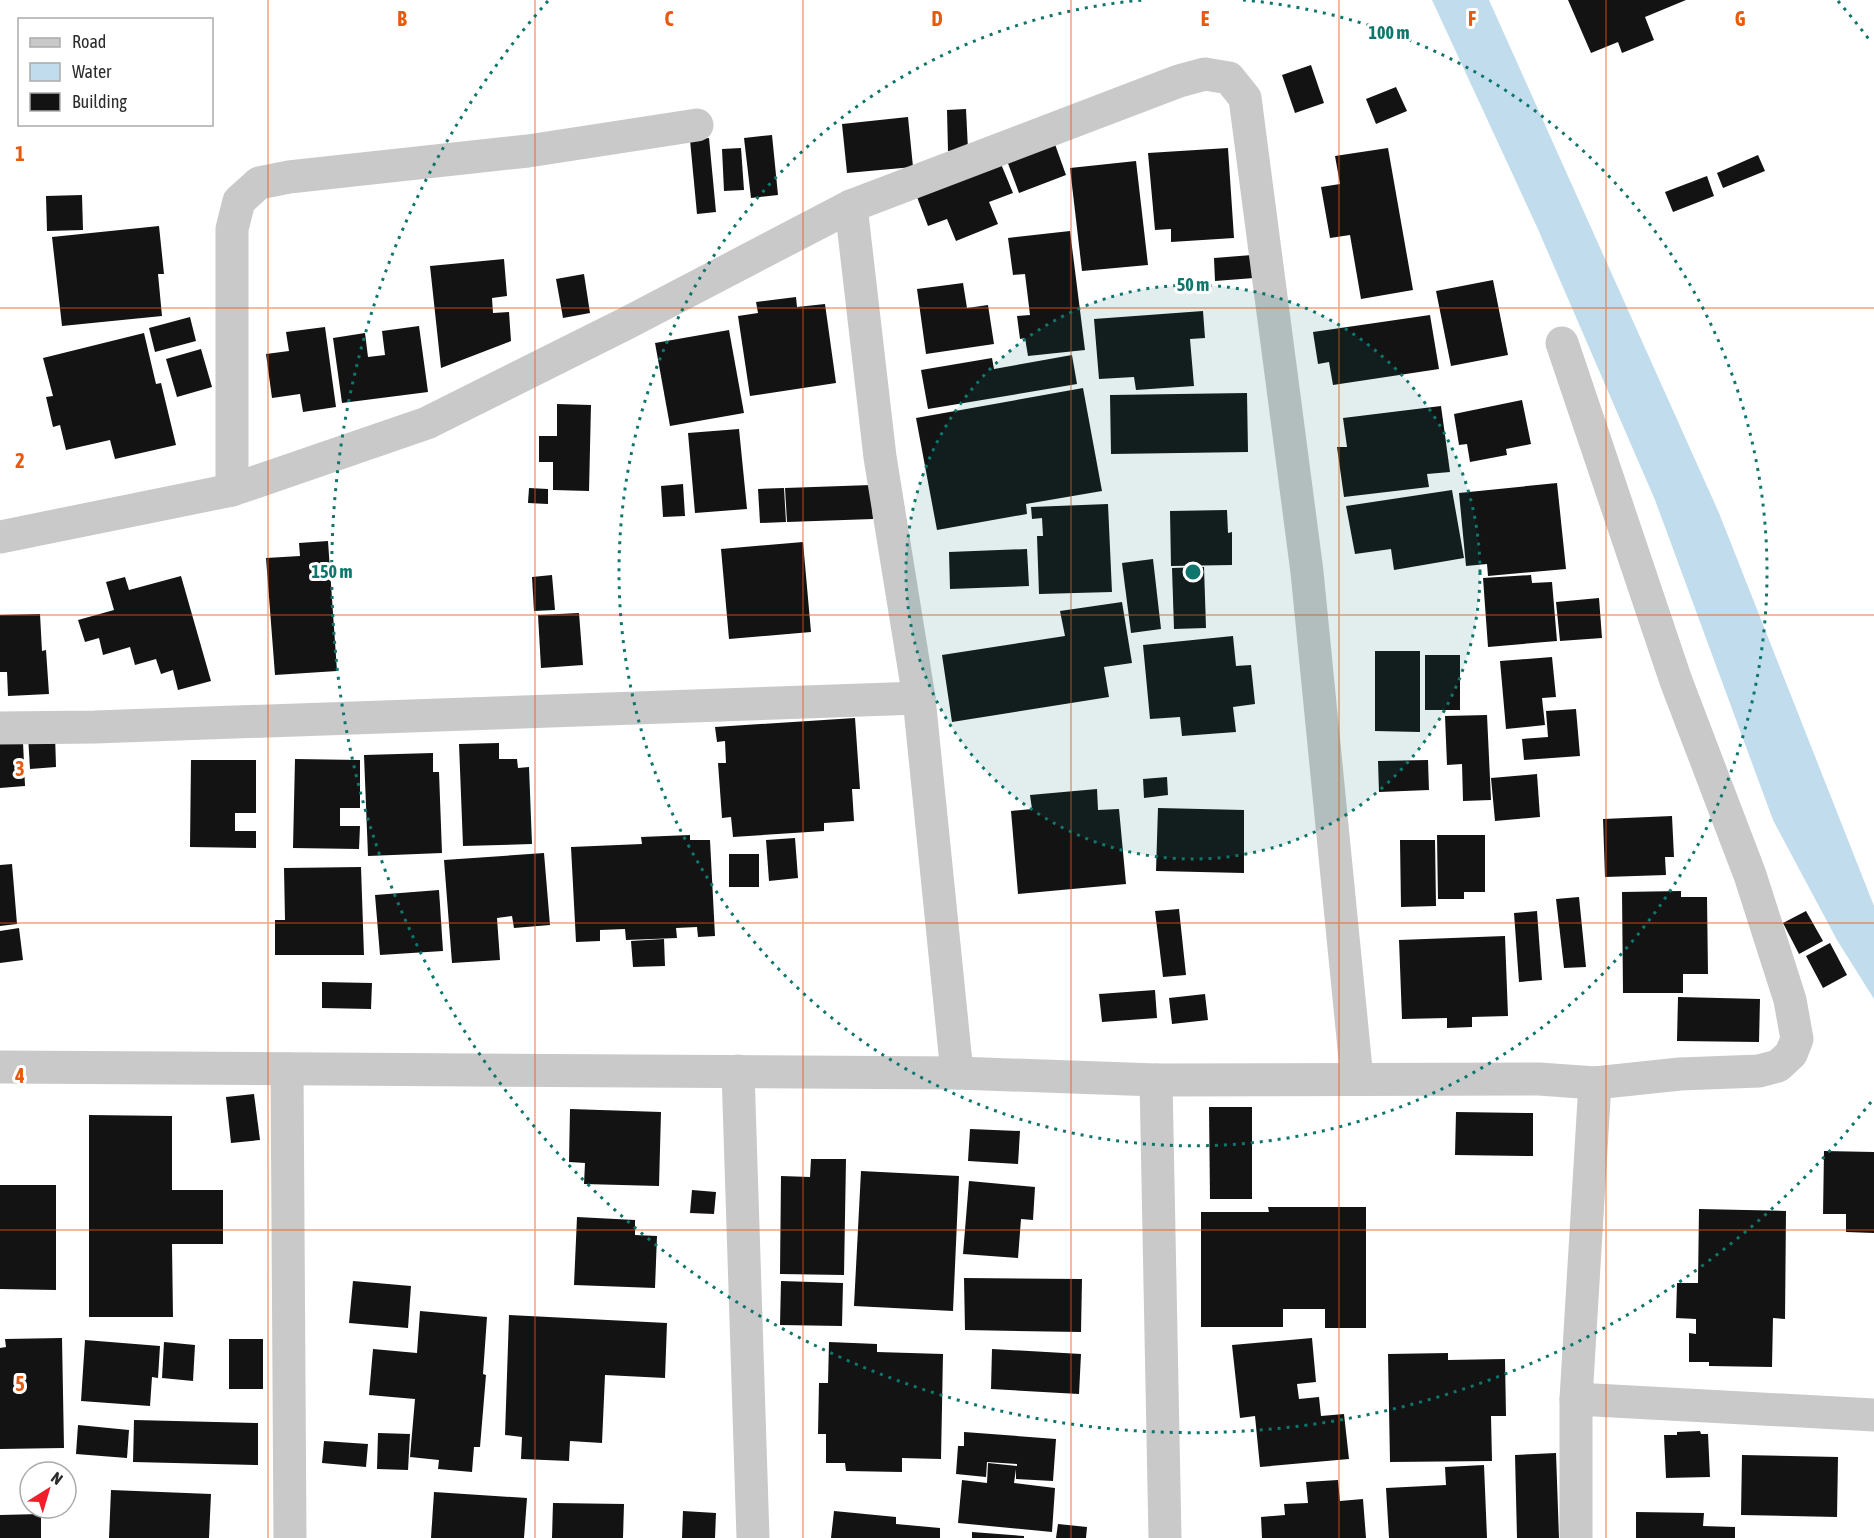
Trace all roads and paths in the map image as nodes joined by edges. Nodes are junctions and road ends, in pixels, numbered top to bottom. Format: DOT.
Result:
graph roads {
  1 [pos="697,125"];
  2 [pos="851,206"];
  3 [pos="1562,343"];
  4 [pos="232,490"];
  5 [pos="0,537"];
  6 [pos="919,698"];
  7 [pos="0,728"];
  8 [pos="0,1067"];
  9 [pos="287,1069"];
  10 [pos="738,1071"];
  11 [pos="957,1073"];
  12 [pos="1356,1079"];
  13 [pos="1156,1080"];
  14 [pos="1595,1083"];
  15 [pos="1576,1399"];
  16 [pos="1874,1415"];
  17 [pos="290,1538"];
  18 [pos="753,1538"];
  19 [pos="1165,1538"];
  20 [pos="1576,1538"];
  1 -- 4 [label="street"];
  2 -- 4 [label="street"];
  2 -- 6 [label="street"];
  2 -- 12 [label="street"];
  3 -- 14 [label="street"];
  4 -- 5 [label="street"];
  6 -- 7 [label="street"];
  6 -- 11 [label="street"];
  8 -- 9 [label="street"];
  9 -- 10 [label="street"];
  9 -- 17 [label="street"];
  10 -- 11 [label="street"];
  10 -- 18 [label="street"];
  11 -- 13 [label="street"];
  12 -- 13 [label="street"];
  12 -- 14 [label="street"];
  13 -- 19 [label="street"];
  14 -- 15 [label="street"];
  15 -- 16 [label="street"];
  15 -- 20 [label="street"];
}
